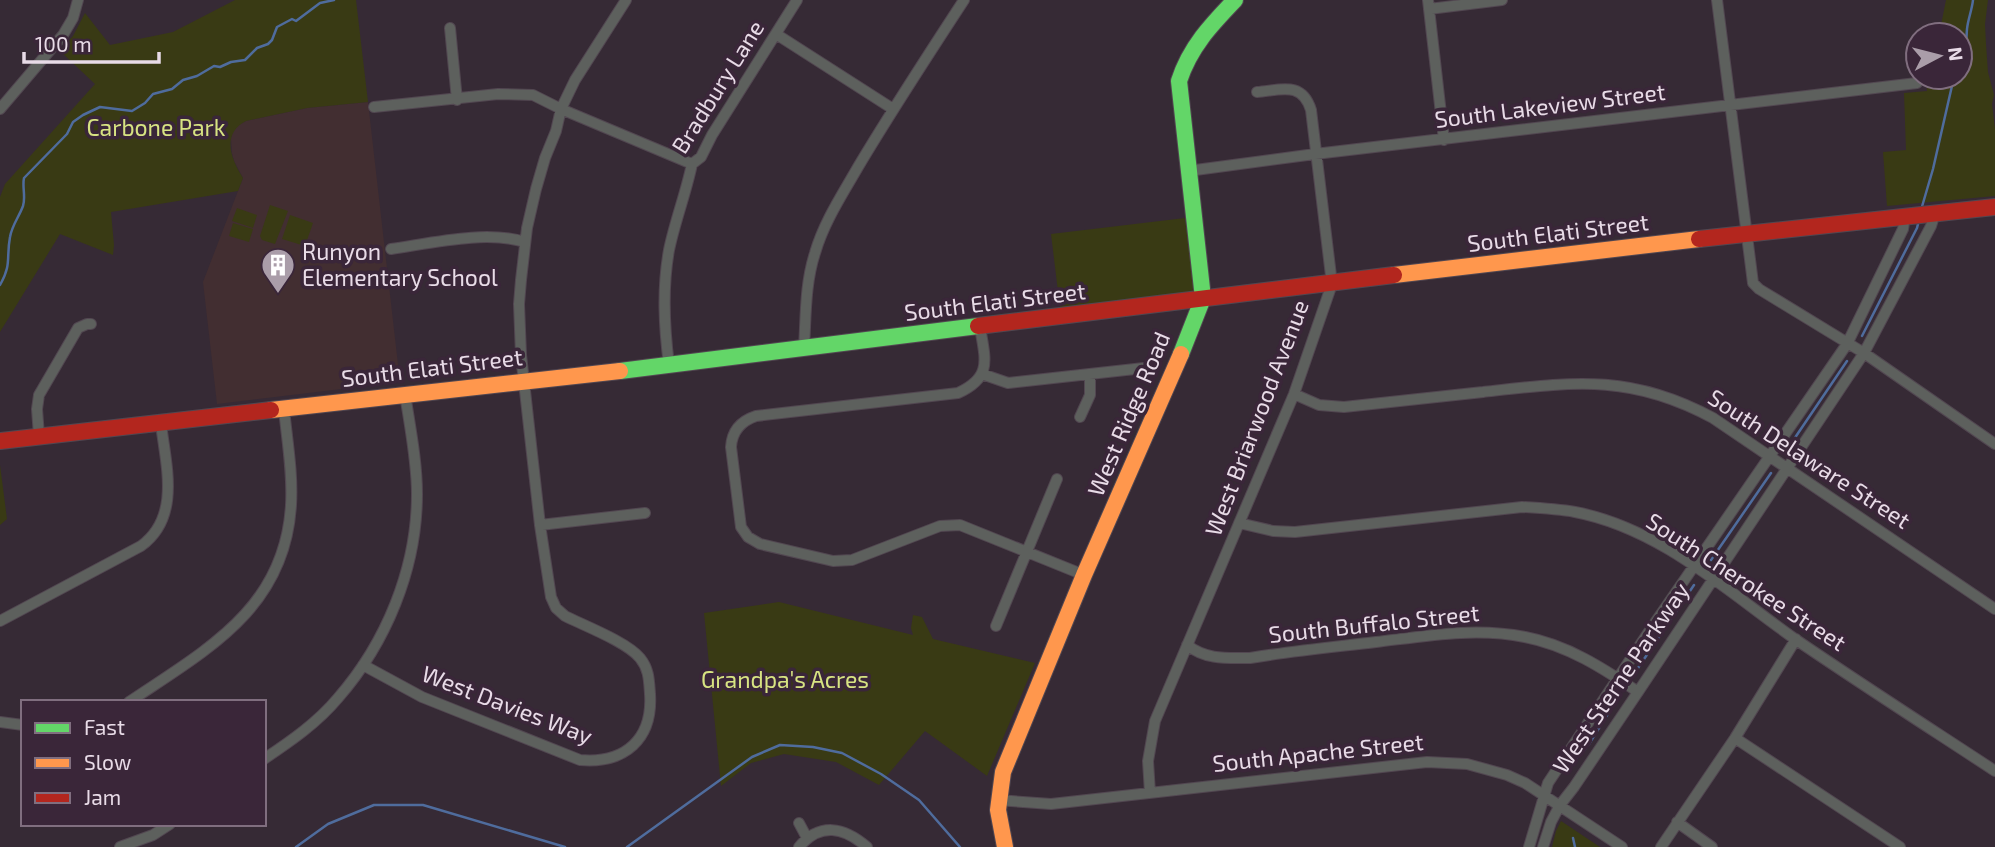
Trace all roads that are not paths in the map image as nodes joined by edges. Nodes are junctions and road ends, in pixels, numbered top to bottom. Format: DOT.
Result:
graph roads {
  1 [pos="78,0"];
  2 [pos="626,0"];
  3 [pos="797,0"];
  4 [pos="964,0"];
  5 [pos="1235,0"];
  6 [pos="1502,0"];
  7 [pos="1717,0"];
  8 [pos="1428,4"];
  9 [pos="450,28"];
  10 [pos="776,34"];
  11 [pos="1904,85"];
  12 [pos="1257,92"];
  13 [pos="457,100"];
  14 [pos="1730,106"];
  15 [pos="374,107"];
  16 [pos="0,109"];
  17 [pos="561,109"];
  18 [pos="892,109"];
  19 [pos="1444,140"];
  20 [pos="1315,154"];
  21 [pos="692,164"];
  22 [pos="1188,171"];
  23 [pos="1995,206"];
  24 [pos="1919,215"];
  25 [pos="1746,233"];
  26 [pos="525,242"];
  27 [pos="391,248"];
  28 [pos="1332,284"];
  29 [pos="1203,298"];
  30 [pos="91,324"];
  31 [pos="980,327"];
  32 [pos="1847,344"];
  33 [pos="804,348"];
  34 [pos="1864,354"];
  35 [pos="669,365"];
  36 [pos="1153,367"];
  37 [pos="982,374"];
  38 [pos="1090,374"];
  39 [pos="523,380"];
  40 [pos="405,394"];
  41 [pos="1294,394"];
  42 [pos="284,409"];
  43 [pos="1080,417"];
  44 [pos="161,424"];
  45 [pos="39,436"];
  46 [pos="0,441"];
  47 [pos="1995,444"];
  48 [pos="1771,457"];
  49 [pos="1787,468"];
  50 [pos="1057,479"];
  51 [pos="645,513"];
  52 [pos="1239,523"];
  53 [pos="540,525"];
  54 [pos="1027,553"];
  55 [pos="1694,566"];
  56 [pos="1084,575"];
  57 [pos="1713,580"];
  58 [pos="1995,608"];
  59 [pos="0,621"];
  60 [pos="996,626"];
  61 [pos="1796,639"];
  62 [pos="1187,645"];
  63 [pos="363,665"];
  64 [pos="1618,678"];
  65 [pos="1639,692"];
  66 [pos="133,700"];
  67 [pos="0,722"];
  68 [pos="21,726"];
  69 [pos="1734,738"];
  70 [pos="266,759"];
  71 [pos="1995,771"];
  72 [pos="1150,793"];
  73 [pos="1543,795"];
  74 [pos="997,800"];
  75 [pos="1560,805"];
  76 [pos="1676,822"];
  77 [pos="799,823"];
  78 [pos="167,826"];
  79 [pos="803,843"];
  80 [pos="120,847"];
  81 [pos="867,847"];
  82 [pos="1006,847"];
  83 [pos="1529,847"];
  84 [pos="1543,847"];
  85 [pos="1622,847"];
  86 [pos="1661,847"];
  87 [pos="1712,847"];
  88 [pos="1900,847"];
  1 -- 16 [label="street"];
  2 -- 17 [label="street, West Davies Way"];
  3 -- 10 [label="street, Bradbury Lane"];
  4 -- 18 [label="street"];
  5 -- 22 [label="street, West Ridge Road"];
  6 -- 8 [label="street"];
  7 -- 14 [label="street"];
  8 -- 19 [label="street"];
  9 -- 13 [label="street"];
  10 -- 18 [label="street"];
  10 -- 21 [label="street, Bradbury Lane"];
  11 -- 14 [label="street, South Lakeview Street"];
  12 -- 20 [label="street, West Briarwood Avenue"];
  13 -- 15 [label="street"];
  13 -- 17 [label="street"];
  14 -- 19 [label="street, South Lakeview Street"];
  14 -- 25 [label="street"];
  17 -- 21 [label="street"];
  17 -- 26 [label="street, West Davies Way"];
  18 -- 33 [label="street"];
  19 -- 20 [label="street, South Lakeview Street"];
  20 -- 22 [label="street, South Lakeview Street"];
  20 -- 28 [label="street, West Briarwood Avenue"];
  21 -- 35 [label="street, Bradbury Lane"];
  22 -- 29 [label="street, West Ridge Road"];
  23 -- 24 [label="street, South Elati Street"];
  24 -- 25 [label="street, South Elati Street"];
  24 -- 32 [label="street, West Sterne Parkway"];
  24 -- 34 [label="street, West Sterne Parkway"];
  25 -- 28 [label="street, South Elati Street"];
  25 -- 32 [label="street"];
  26 -- 27 [label="street"];
  26 -- 39 [label="street, West Davies Way"];
  28 -- 29 [label="street, South Elati Street"];
  28 -- 41 [label="street, West Briarwood Avenue"];
  29 -- 31 [label="street, South Elati Street"];
  29 -- 56 [label="street, West Ridge Road"];
  30 -- 45 [label="street"];
  31 -- 33 [label="street, South Elati Street"];
  31 -- 37 [label="street"];
  32 -- 34 [label="street"];
  32 -- 48 [label="street, West Sterne Parkway"];
  33 -- 35 [label="street, South Elati Street"];
  34 -- 47 [label="street"];
  34 -- 49 [label="street, West Sterne Parkway"];
  35 -- 39 [label="street, South Elati Street"];
  36 -- 38 [label="street"];
  37 -- 38 [label="street"];
  37 -- 54 [label="street"];
  38 -- 43 [label="street"];
  39 -- 40 [label="street, South Elati Street"];
  39 -- 53 [label="street, West Davies Way"];
  40 -- 42 [label="street, South Elati Street"];
  40 -- 63 [label="street"];
  41 -- 48 [label="street, South Delaware Street"];
  41 -- 52 [label="street, West Briarwood Avenue"];
  42 -- 44 [label="street, South Elati Street"];
  42 -- 66 [label="street"];
  44 -- 45 [label="street, South Elati Street"];
  44 -- 59 [label="street"];
  45 -- 46 [label="street, South Elati Street"];
  48 -- 49 [label="street, South Delaware Street"];
  48 -- 55 [label="street, West Sterne Parkway"];
  49 -- 57 [label="street, West Sterne Parkway"];
  49 -- 58 [label="street, South Delaware Street"];
  50 -- 54 [label="street"];
  51 -- 53 [label="street"];
  52 -- 55 [label="street, South Cherokee Street"];
  52 -- 62 [label="street, West Briarwood Avenue"];
  53 -- 63 [label="street, West Davies Way"];
  54 -- 56 [label="street"];
  54 -- 60 [label="street"];
  55 -- 57 [label="street, South Cherokee Street"];
  55 -- 64 [label="street, West Sterne Parkway"];
  56 -- 74 [label="street, West Ridge Road"];
  57 -- 61 [label="street, South Cherokee Street"];
  57 -- 65 [label="street, West Sterne Parkway"];
  61 -- 69 [label="street"];
  61 -- 71 [label="street, South Cherokee Street"];
  62 -- 64 [label="street, South Buffalo Street"];
  62 -- 72 [label="street, West Briarwood Avenue"];
  63 -- 70 [label="street"];
  64 -- 65 [label="street, South Buffalo Street"];
  64 -- 73 [label="street, West Sterne Parkway"];
  65 -- 75 [label="street, West Sterne Parkway"];
  67 -- 68 [label="street"];
  69 -- 76 [label="street"];
  69 -- 88 [label="street"];
  72 -- 73 [label="street, South Apache Street"];
  72 -- 74 [label="street, South Apache Street"];
  73 -- 75 [label="street, South Apache Street"];
  73 -- 83 [label="street, West Sterne Parkway"];
  74 -- 82 [label="street, West Ridge Road"];
  75 -- 84 [label="street, West Sterne Parkway"];
  75 -- 85 [label="street, South Apache Street"];
  76 -- 86 [label="street"];
  76 -- 87 [label="street"];
  77 -- 79 [label="street"];
  78 -- 80 [label="street"];
  79 -- 81 [label="street"];
}
